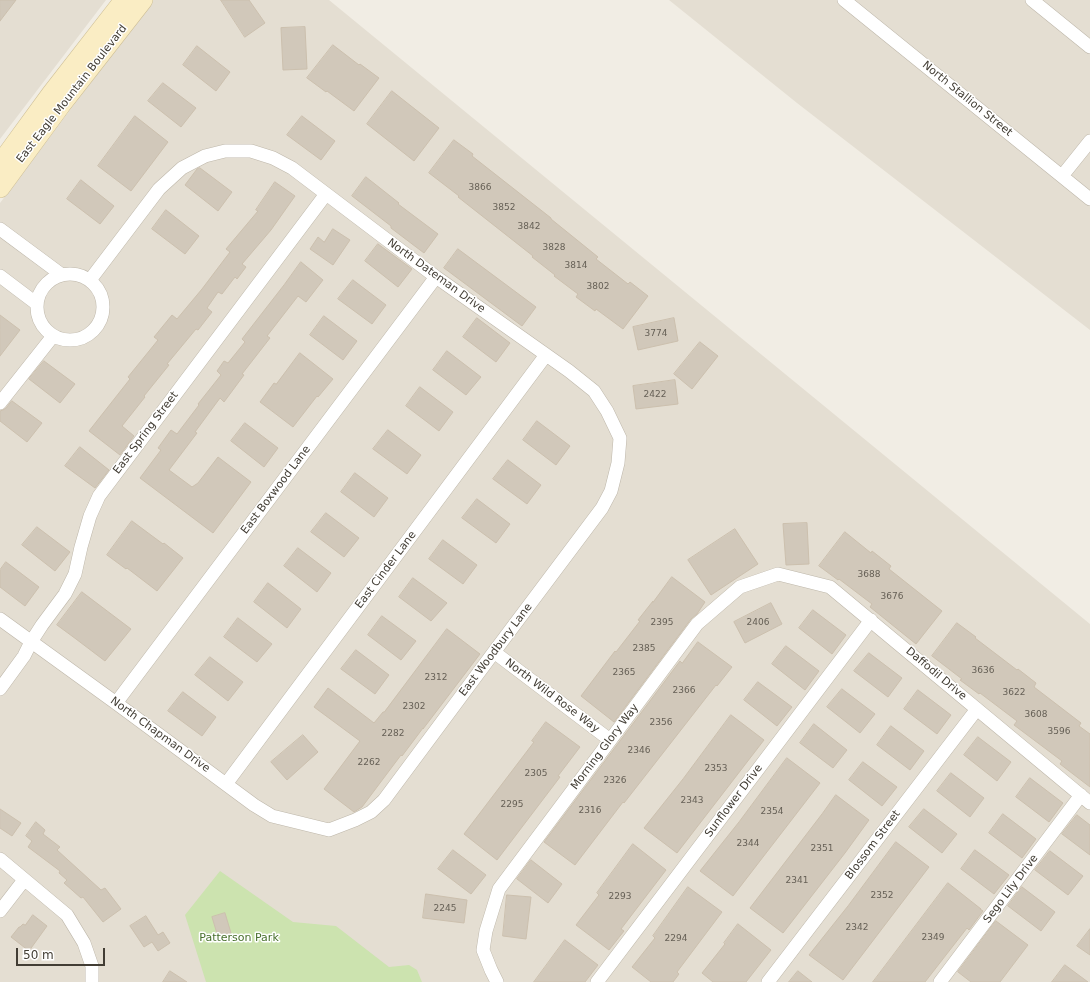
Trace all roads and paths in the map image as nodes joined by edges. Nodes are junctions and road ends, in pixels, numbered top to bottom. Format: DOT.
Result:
graph roads {
  1 [pos="124,0"];
  2 [pos="143,0"];
  3 [pos="844,0"];
  4 [pos="1032,0"];
  5 [pos="1090,47"];
  6 [pos="1090,141"];
  7 [pos="0,164"];
  8 [pos="1062,176"];
  9 [pos="0,188"];
  10 [pos="326,194"];
  11 [pos="1090,199"];
  12 [pos="0,229"];
  13 [pos="62,275"];
  14 [pos="0,276"];
  15 [pos="436,277"];
  16 [pos="90,280"];
  17 [pos="37,304"];
  18 [pos="53,336"];
  19 [pos="546,355"];
  20 [pos="0,402"];
  21 [pos="620,438"];
  22 [pos="768,578"];
  23 [pos="0,619"];
  24 [pos="871,620"];
  25 [pos="31,642"];
  26 [pos="494,652"];
  27 [pos="0,689"];
  28 [pos="116,703"];
  29 [pos="977,709"];
  30 [pos="610,740"];
  31 [pos="226,784"];
  32 [pos="1086,799"];
  33 [pos="329,830"];
  34 [pos="0,859"];
  35 [pos="24,880"];
  36 [pos="0,911"];
  37 [pos="92,982"];
  38 [pos="497,982"];
  39 [pos="597,982"];
  40 [pos="768,982"];
  41 [pos="940,982"];
  1 -- 7 [label="street, East Eagle Mountain Boulevard"];
  2 -- 9 [label="street, East Eagle Mountain Boulevard"];
  3 -- 8 [label="street, North Stallion Street"];
  4 -- 5 [label="street"];
  6 -- 8 [label="street"];
  8 -- 11 [label="street, North Stallion Street"];
  10 -- 15 [label="street, North Dateman Drive"];
  10 -- 16 [label="street, North Dateman Drive"];
  10 -- 25 [label="street, East Spring Street"];
  12 -- 13 [label="street"];
  13 -- 16 [label="street"];
  13 -- 17 [label="street"];
  14 -- 17 [label="street"];
  15 -- 19 [label="street, North Dateman Drive"];
  15 -- 28 [label="street, East Boxwood Lane"];
  16 -- 18 [label="street"];
  17 -- 18 [label="street"];
  18 -- 20 [label="street"];
  19 -- 21 [label="street, North Dateman Drive"];
  19 -- 31 [label="street, East Cinder Lane"];
  21 -- 26 [label="street, East Woodbury Lane"];
  22 -- 24 [label="street, Daffodil Drive"];
  22 -- 30 [label="street, Morning Glory Way"];
  23 -- 25 [label="street, North Chapman Drive"];
  24 -- 29 [label="street, Daffodil Drive"];
  24 -- 39 [label="street, Sunflower Drive"];
  25 -- 27 [label="street, East Spring Street"];
  25 -- 28 [label="street, North Chapman Drive"];
  26 -- 30 [label="street, North Wild Rose Way"];
  26 -- 33 [label="street, East Woodbury Lane"];
  28 -- 31 [label="street, North Chapman Drive"];
  29 -- 32 [label="street, Daffodil Drive"];
  29 -- 40 [label="street, Blossom Street"];
  30 -- 38 [label="street, Morning Glory Way"];
  31 -- 33 [label="street, North Chapman Drive"];
  32 -- 41 [label="street, Sego Lily Drive"];
  34 -- 35 [label="street"];
  35 -- 36 [label="street"];
  35 -- 37 [label="street"];
}
